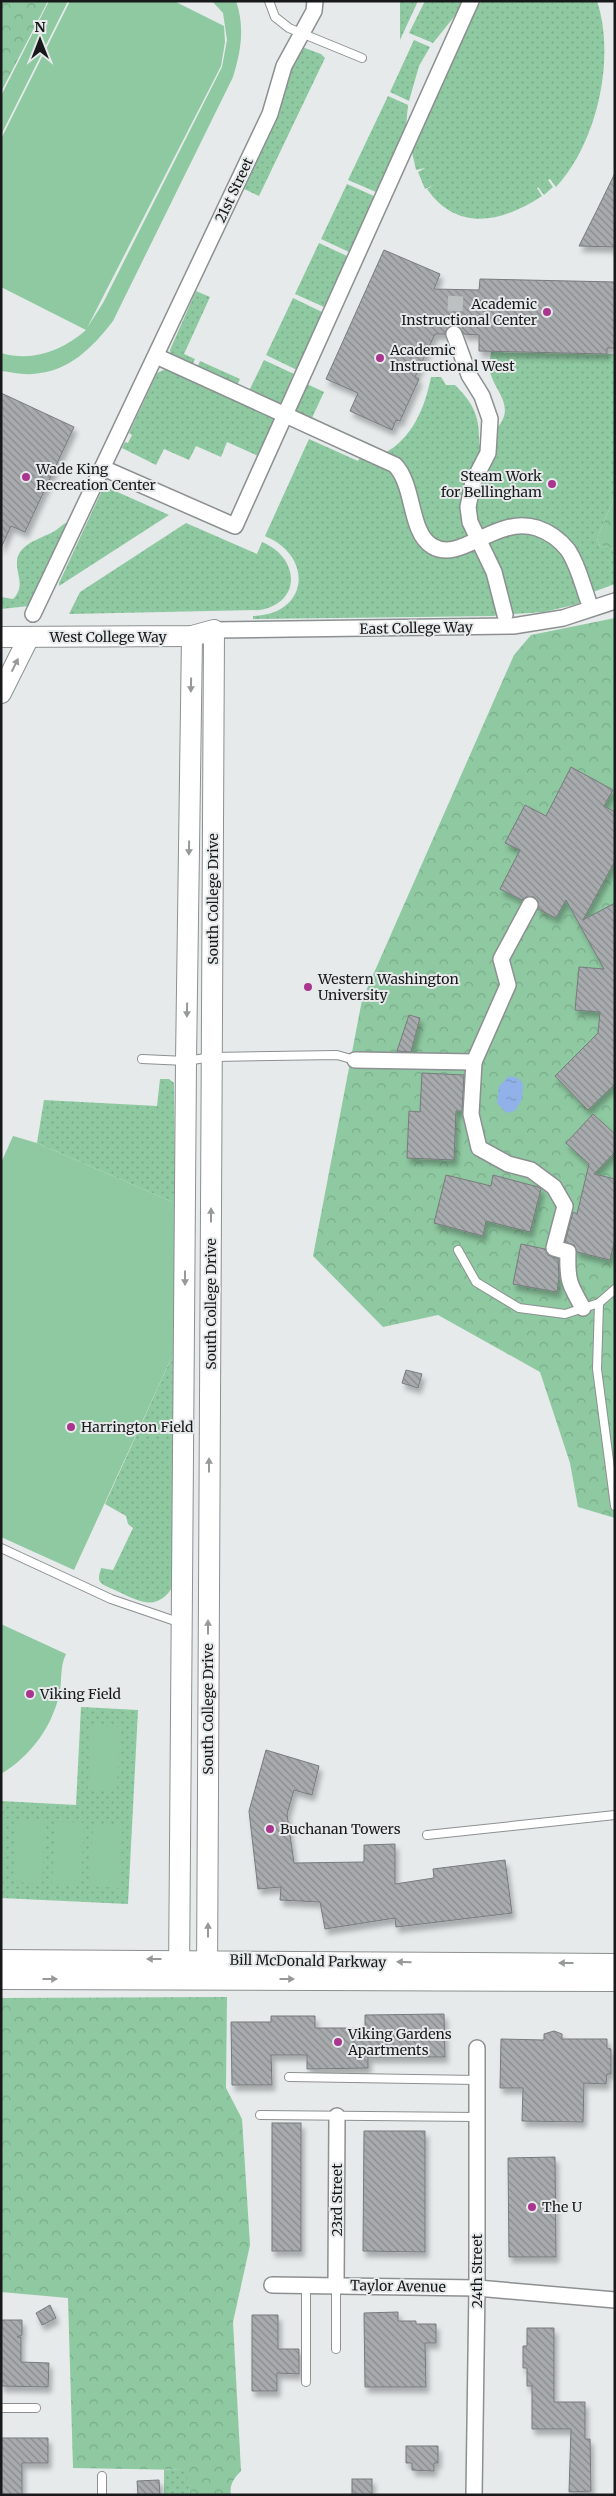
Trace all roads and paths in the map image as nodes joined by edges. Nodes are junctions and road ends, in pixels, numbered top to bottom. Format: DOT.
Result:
graph roads {
  1 [pos="268,1"];
  2 [pos="315,1"];
  3 [pos="471,1"];
  4 [pos="302,33"];
  5 [pos="362,58"];
  6 [pos="454,334"];
  7 [pos="156,356"];
  8 [pos="286,414"];
  9 [pos="103,468"];
  10 [pos="478,540"];
  11 [pos="588,600"];
  12 [pos="615,601"];
  13 [pos="33,614"];
  14 [pos="509,620"];
  15 [pos="214,630"];
  16 [pos="192,636"];
  17 [pos="1,637"];
  18 [pos="29,637"];
  19 [pos="1,693"];
  20 [pos="530,905"];
  21 [pos="212,1057"];
  22 [pos="142,1059"];
  23 [pos="355,1060"];
  24 [pos="186,1061"];
  25 [pos="474,1062"];
  26 [pos="458,1250"];
  27 [pos="615,1289"];
  28 [pos="599,1303"];
  29 [pos="583,1308"];
  30 [pos="615,1506"];
  31 [pos="1,1548"];
  32 [pos="182,1624"];
  33 [pos="615,1815"];
  34 [pos="427,1835"];
  35 [pos="1,1960"];
  36 [pos="615,1964"];
  37 [pos="179,1969"];
  38 [pos="208,1969"];
  39 [pos="1,1979"];
  40 [pos="615,1981"];
  41 [pos="477,2048"];
  42 [pos="289,2078"];
  43 [pos="477,2080"];
  44 [pos="260,2115"];
  45 [pos="337,2116"];
  46 [pos="477,2117"];
  47 [pos="272,2284"];
  48 [pos="306,2284"];
  49 [pos="336,2285"];
  50 [pos="477,2288"];
  51 [pos="615,2300"];
  52 [pos="336,2349"];
  53 [pos="306,2382"];
  54 [pos="1,2408"];
  55 [pos="36,2408"];
  56 [pos="102,2476"];
  57 [pos="102,2495"];
  58 [pos="474,2495"];
  1 -- 4 [label="lane"];
  2 -- 4 [label="street, 21st Street"];
  3 -- 8 [label="street"];
  4 -- 5 [label="lane"];
  4 -- 7 [label="street, 21st Street"];
  6 -- 10 [label="street"];
  7 -- 8 [label="street"];
  7 -- 9 [label="street, 21st Street"];
  8 -- 9 [label="street"];
  8 -- 10 [label="street"];
  9 -- 13 [label="street, 21st Street"];
  10 -- 11 [label="street"];
  10 -- 14 [label="street"];
  12 -- 14 [label="street, East College Way"];
  14 -- 15 [label="street, East College Way"];
  15 -- 16 [label="street, West College Way"];
  15 -- 21 [label="street, South College Drive"];
  16 -- 18 [label="street, West College Way"];
  16 -- 24 [label="street, South College Drive, one-way"];
  17 -- 18 [label="street, West College Way"];
  19 -- 18 [label="street, one-way"];
  20 -- 25 [label="street"];
  21 -- 23 [label="lane"];
  21 -- 24 [label="lane"];
  38 -- 21 [label="street, South College Drive, one-way"];
  22 -- 24 [label="lane"];
  23 -- 25 [label="street"];
  24 -- 32 [label="street, South College Drive, one-way"];
  25 -- 29 [label="street"];
  26 -- 29 [label="lane"];
  27 -- 28 [label="lane"];
  28 -- 29 [label="lane"];
  28 -- 30 [label="lane"];
  31 -- 32 [label="lane"];
  32 -- 37 [label="street, South College Drive"];
  33 -- 34 [label="lane"];
  37 -- 35 [label="street, Bill McDonald Parkway, one-way"];
  36 -- 38 [label="street, Bill McDonald Parkway, one-way"];
  37 -- 38 [label="street, Bill McDonald Parkway"];
  39 -- 37 [label="street, Bill McDonald Parkway, one-way"];
  38 -- 40 [label="street, Bill McDonald Parkway, one-way"];
  41 -- 43 [label="street, 24th Street"];
  42 -- 43 [label="lane"];
  43 -- 46 [label="street, 24th Street"];
  44 -- 45 [label="lane"];
  45 -- 46 [label="lane"];
  45 -- 49 [label="street, 23rd Street"];
  46 -- 50 [label="street, 24th Street"];
  47 -- 48 [label="street, Taylor Avenue"];
  48 -- 49 [label="street, Taylor Avenue"];
  48 -- 53 [label="lane"];
  49 -- 50 [label="street, Taylor Avenue"];
  49 -- 52 [label="lane"];
  50 -- 51 [label="street, Taylor Avenue"];
  50 -- 58 [label="street, 24th Street"];
  54 -- 55 [label="lane"];
  56 -- 57 [label="lane"];
}
